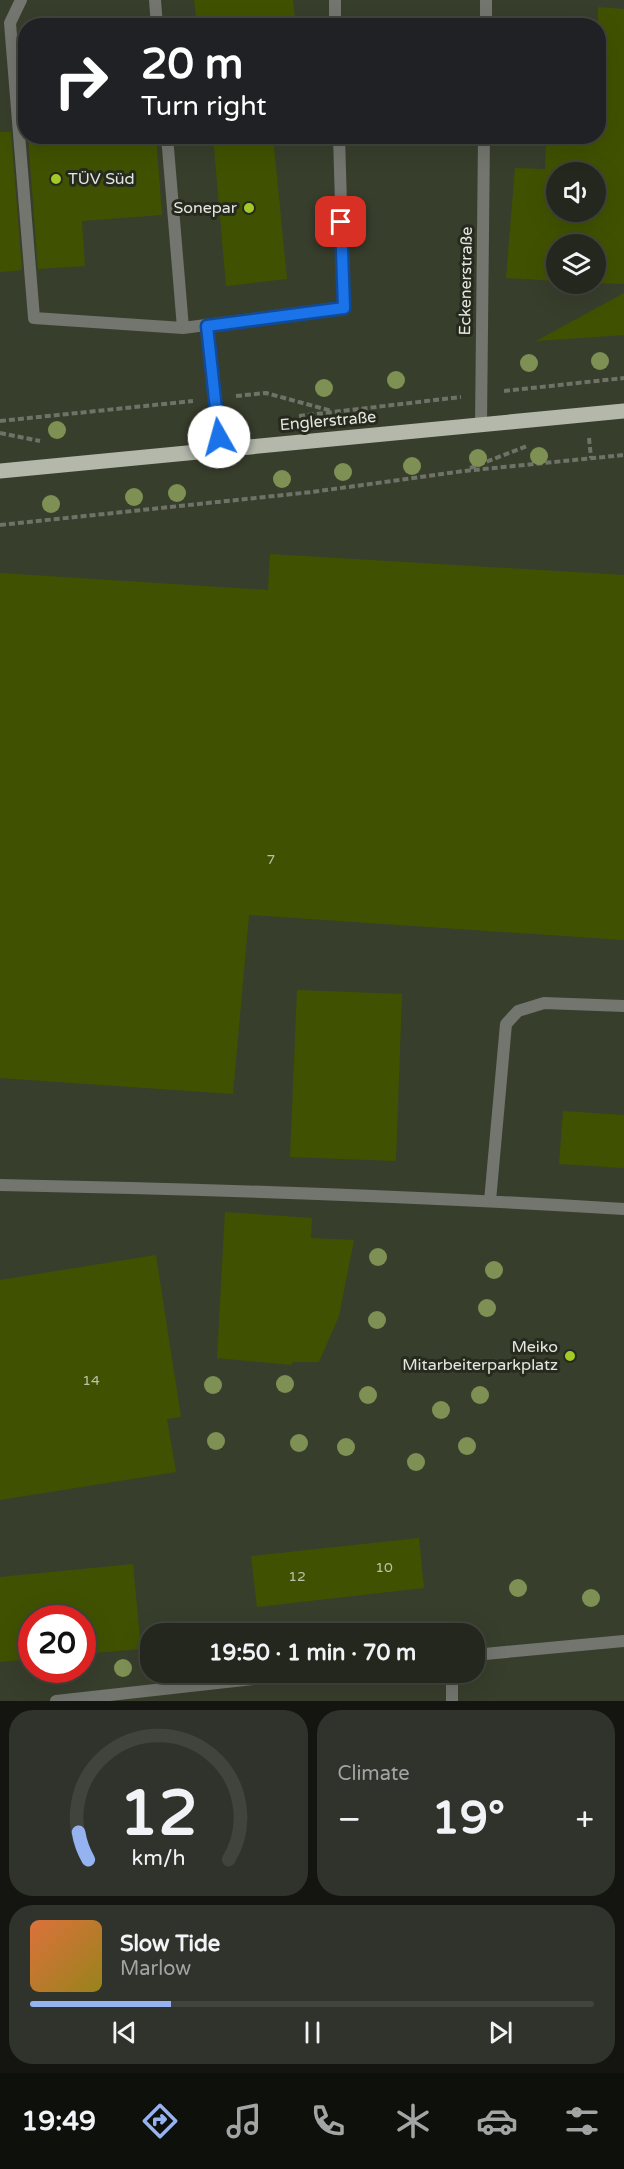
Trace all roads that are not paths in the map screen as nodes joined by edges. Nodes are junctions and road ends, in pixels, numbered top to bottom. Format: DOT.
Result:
graph roads {
  1 [pos="21,0"];
  2 [pos="155,0"];
  3 [pos="334,0"];
  4 [pos="486,0"];
  5 [pos="156,18"];
  6 [pos="335,18"];
  7 [pos="486,18"];
  8 [pos="18,121"];
  9 [pos="20,144"];
  10 [pos="168,144"];
  11 [pos="339,144"];
  12 [pos="484,144"];
  13 [pos="207,326"];
  14 [pos="183,328"];
  15 [pos="624,411"];
  16 [pos="481,425"];
  17 [pos="221,450"];
  18 [pos="0,471"];
  19 [pos="624,1006"];
  20 [pos="0,1185"];
  21 [pos="490,1201"];
  22 [pos="624,1209"];
  23 [pos="624,1641"];
  24 [pos="485,1654"];
  25 [pos="217,1683"];
  26 [pos="452,1683"];
  27 [pos="56,1701"];
  28 [pos="452,1701"];
  1 -- 8 [label="street"];
  2 -- 5 [label="street"];
  3 -- 6 [label="street"];
  4 -- 7 [label="street"];
  9 -- 14 [label="street"];
  10 -- 14 [label="street"];
  11 -- 13 [label="street"];
  12 -- 16 [label="street, Eckenerstraße"];
  13 -- 14 [label="street"];
  13 -- 17 [label="street"];
  15 -- 16 [label="main road, Englerstraße"];
  16 -- 17 [label="main road, Englerstraße"];
  17 -- 18 [label="main road, Englerstraße"];
  19 -- 21 [label="street"];
  20 -- 21 [label="street"];
  21 -- 22 [label="street"];
  23 -- 24 [label="street"];
  25 -- 27 [label="street"];
  26 -- 28 [label="street"];
}
